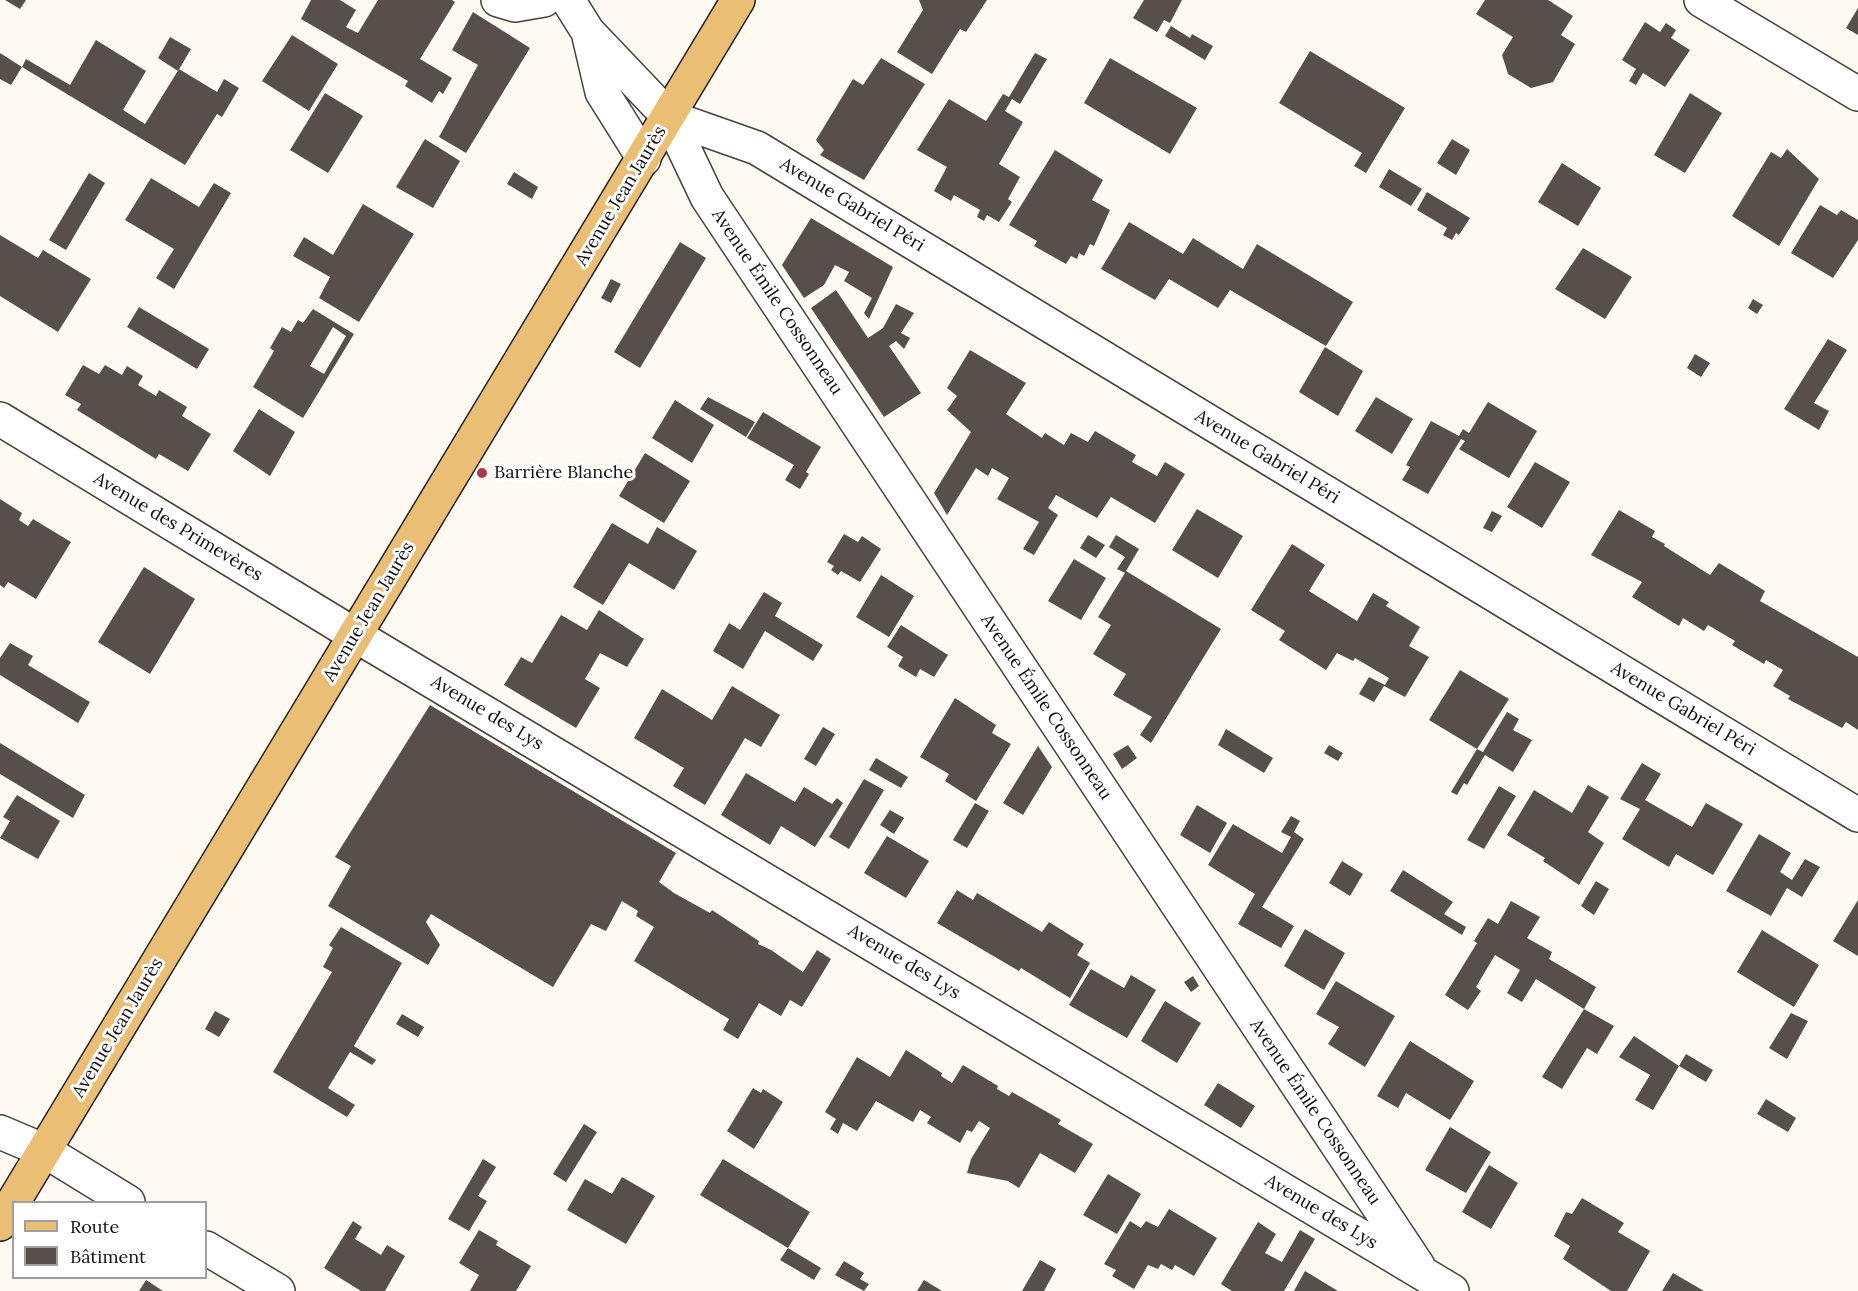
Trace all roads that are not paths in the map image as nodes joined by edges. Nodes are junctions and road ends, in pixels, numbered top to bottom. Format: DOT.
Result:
graph roads {
  1 [pos="498,0"];
  2 [pos="544,0"];
  3 [pos="568,0"];
  4 [pos="738,0"];
  5 [pos="1701,0"];
  6 [pos="588,32"];
  7 [pos="1858,94"];
  8 [pos="669,117"];
  9 [pos="644,159"];
  10 [pos="0,419"];
  11 [pos="355,635"];
  12 [pos="1858,814"];
  13 [pos="0,1132"];
  14 [pos="45,1151"];
  15 [pos="14,1201"];
  16 [pos="126,1201"];
  17 [pos="12,1205"];
  18 [pos="0,1224"];
  19 [pos="207,1249"];
  20 [pos="1429,1282"];
  21 [pos="278,1291"];
  22 [pos="1452,1291"];
  1 -- 2 [label="street"];
  3 -- 6 [label="street"];
  4 -- 8 [label="main road, Avenue Jean Jaurès"];
  5 -- 7 [label="street"];
  6 -- 8 [label="street"];
  6 -- 9 [label="street"];
  8 -- 9 [label="main road, Avenue Jean Jaurès"];
  8 -- 12 [label="street, Avenue Gabriel Péri"];
  8 -- 20 [label="street, Avenue Émile Cossonneau"];
  9 -- 11 [label="main road, Avenue Jean Jaurès"];
  10 -- 11 [label="street, Avenue des Primevères"];
  11 -- 14 [label="main road, Avenue Jean Jaurès"];
  11 -- 20 [label="street, Avenue des Lys"];
  13 -- 14 [label="street"];
  14 -- 15 [label="main road, Avenue Jean Jaurès"];
  14 -- 16 [label="street"];
  17 -- 18 [label="main road, Avenue Jean Jaurès"];
  19 -- 21 [label="street"];
  20 -- 22 [label="street, Avenue des Lys"];
}
